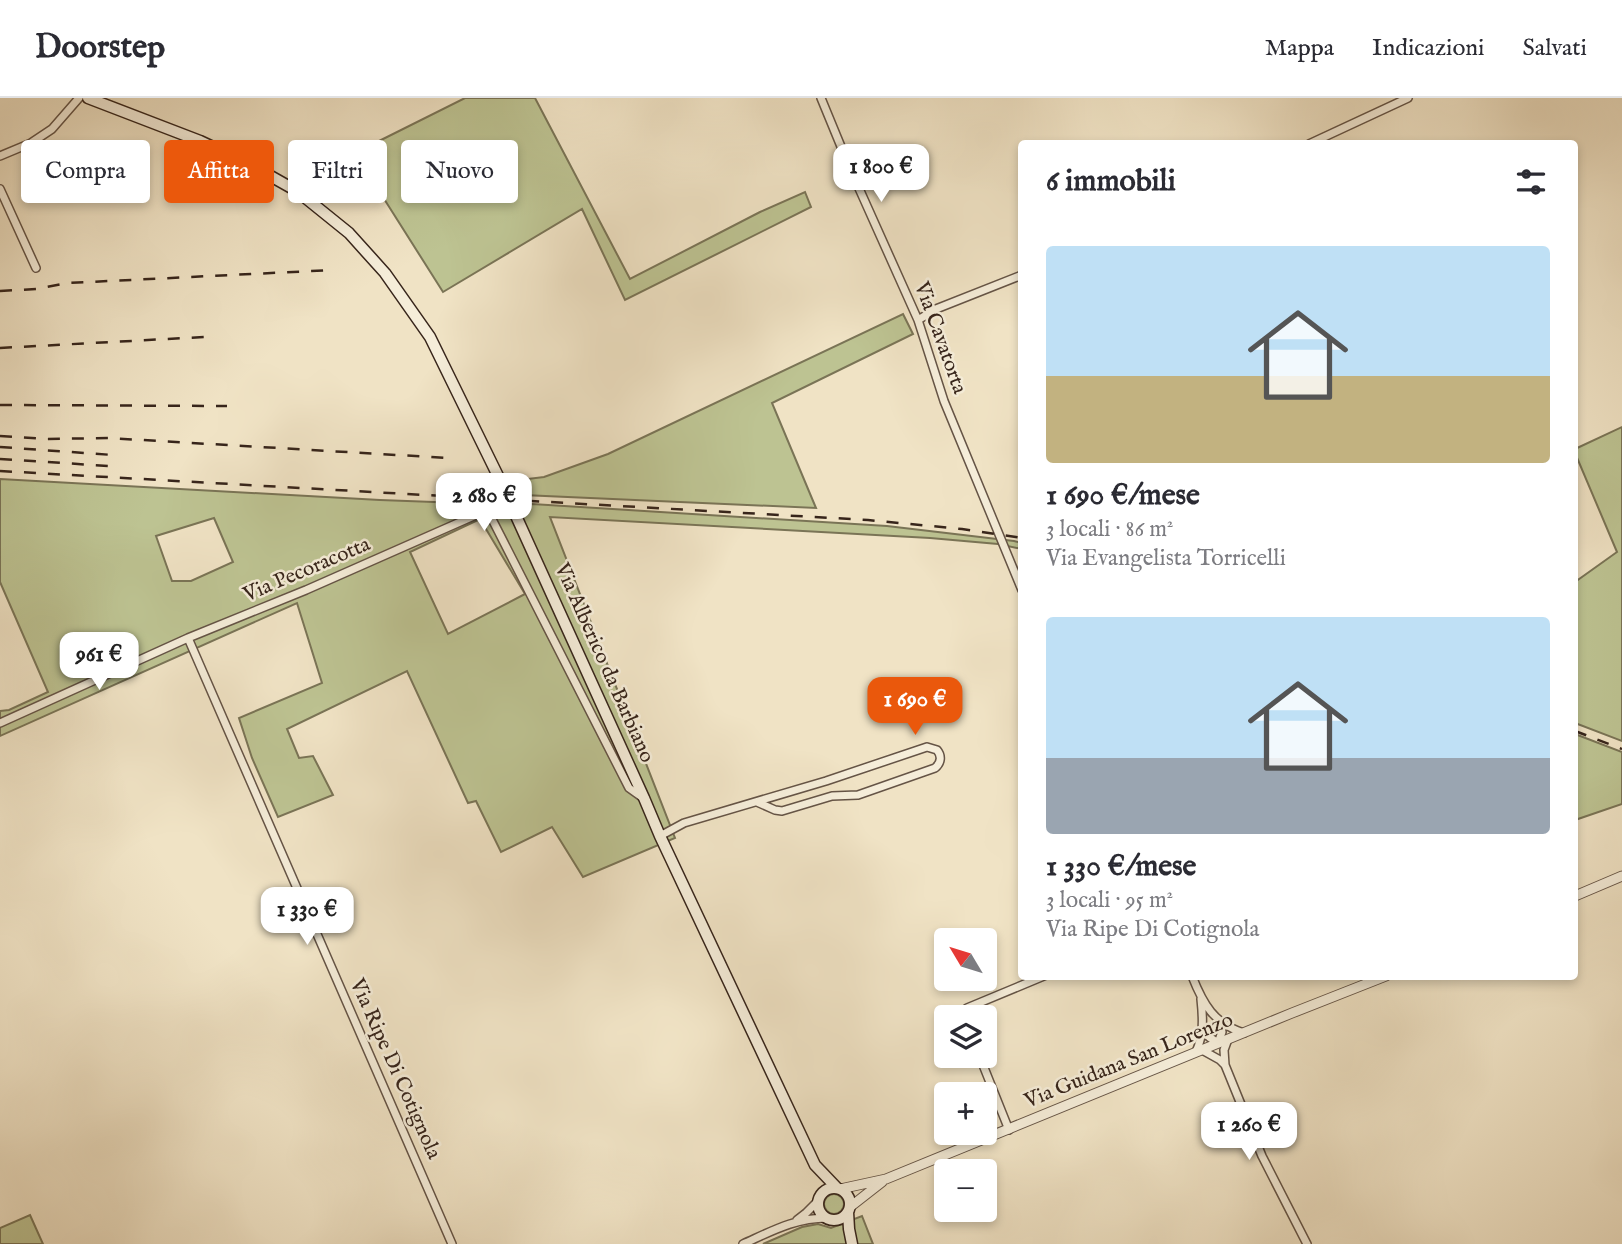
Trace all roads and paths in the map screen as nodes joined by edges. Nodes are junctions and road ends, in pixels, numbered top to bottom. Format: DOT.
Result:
graph roads {
  1 [pos="79,98"];
  2 [pos="88,98"];
  3 [pos="821,98"];
  4 [pos="1408,98"];
  5 [pos="1317,140"];
  6 [pos="0,156"];
  7 [pos="0,189"];
  8 [pos="36,268"];
  9 [pos="1018,277"];
  10 [pos="918,320"];
  11 [pos="1018,580"];
  12 [pos="188,638"];
  13 [pos="0,723"];
  14 [pos="644,798"];
  15 [pos="757,802"];
  16 [pos="660,836"];
  17 [pos="1622,876"];
  18 [pos="1578,895"];
  19 [pos="1034,980"];
  20 [pos="1193,980"];
  21 [pos="1376,980"];
  22 [pos="1200,998"];
  23 [pos="974,1005"];
  24 [pos="1219,1020"];
  25 [pos="1203,1029"];
  26 [pos="1244,1033"];
  27 [pos="1223,1041"];
  28 [pos="1199,1051"];
  29 [pos="1225,1065"];
  30 [pos="984,1068"];
  31 [pos="1009,1130"];
  32 [pos="815,1165"];
  33 [pos="886,1179"];
  34 [pos="838,1189"];
  35 [pos="820,1198"];
  36 [pos="849,1210"];
  37 [pos="830,1219"];
  38 [pos="794,1222"];
  39 [pos="755,1241"];
  40 [pos="452,1244"];
  41 [pos="743,1244"];
  42 [pos="851,1244"];
  43 [pos="1307,1244"];
  1 -- 6 [label="street"];
  2 -- 14 [label="main road, Via Alberico da Barbiano, bridge"];
  3 -- 10 [label="street, Via Cavatorta"];
  4 -- 5 [label="street"];
  7 -- 8 [label="street"];
  9 -- 10 [label="street"];
  10 -- 11 [label="street, Via Cavatorta"];
  12 -- 13 [label="street"];
  12 -- 14 [label="street, Via Pecoracotta"];
  12 -- 40 [label="street, Via Ripe Di Cotignola"];
  14 -- 16 [label="main road, Via Alberico da Barbiano"];
  15 -- 15 [label="street"];
  15 -- 16 [label="street"];
  16 -- 32 [label="main road, Via Alberico da Barbiano"];
  17 -- 18 [label="street"];
  19 -- 23 [label="street"];
  20 -- 22 [label="street"];
  21 -- 26 [label="street, Via Guidana San Lorenzo"];
  22 -- 24 [label="street"];
  22 -- 25 [label="street"];
  24 -- 26 [label="street"];
  24 -- 27 [label="street"];
  25 -- 27 [label="street"];
  25 -- 28 [label="street"];
  26 -- 27 [label="street, Via Guidana San Lorenzo"];
  27 -- 28 [label="street, Via Guidana San Lorenzo"];
  27 -- 29 [label="street"];
  28 -- 29 [label="street"];
  28 -- 31 [label="street, Via Guidana San Lorenzo"];
  29 -- 43 [label="street"];
  30 -- 31 [label="street"];
  31 -- 33 [label="street, Via Guidana San Lorenzo"];
  32 -- 34 [label="main road, Via Alberico da Barbiano"];
  32 -- 35 [label="main road, Via Alberico da Barbiano"];
  33 -- 34 [label="street"];
  33 -- 36 [label="street"];
  34 -- 35 [label="main road"];
  34 -- 36 [label="main road"];
  35 -- 37 [label="main road"];
  35 -- 38 [label="street"];
  36 -- 37 [label="main road"];
  36 -- 42 [label="main road"];
  37 -- 38 [label="street"];
  37 -- 42 [label="main road"];
  38 -- 39 [label="street"];
  39 -- 41 [label="street"];
}
